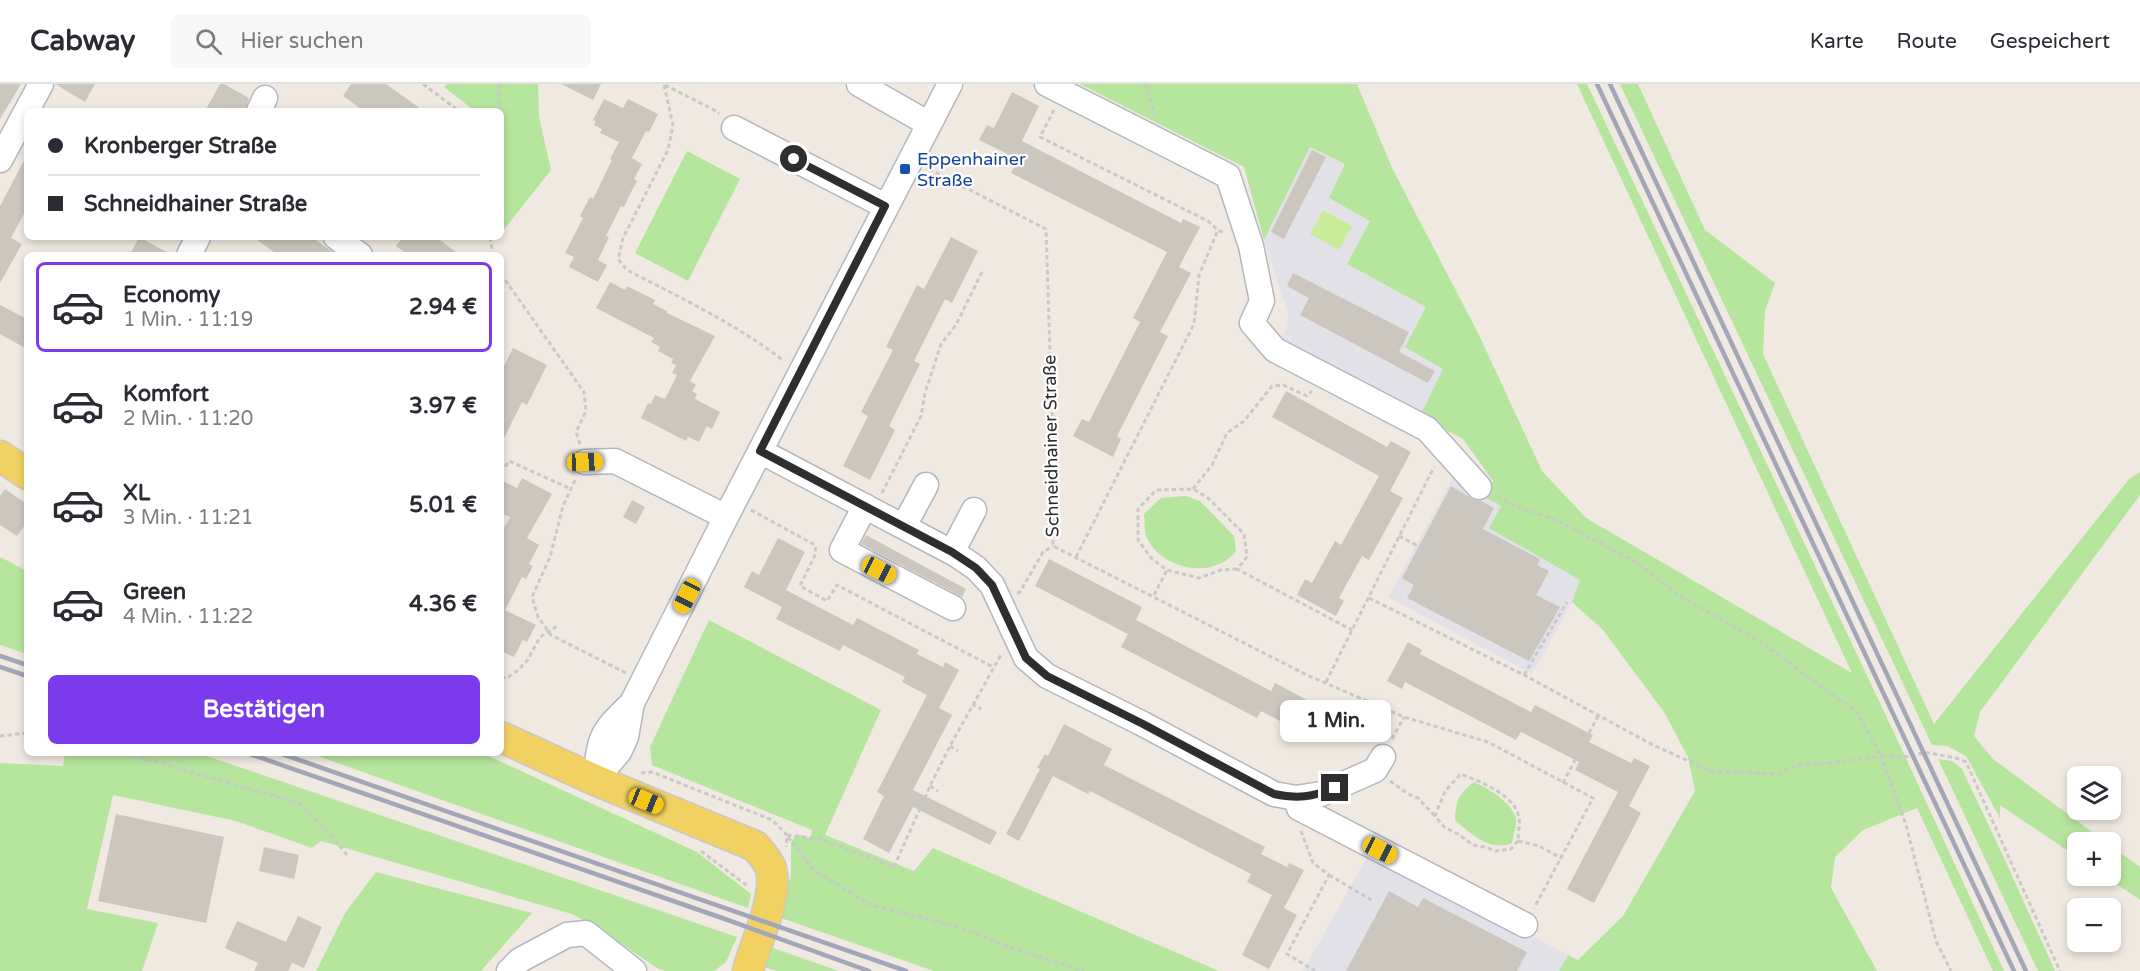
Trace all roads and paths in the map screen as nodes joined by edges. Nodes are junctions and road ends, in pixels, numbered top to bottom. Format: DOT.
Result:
graph roads {
  1 [pos="41,84"];
  2 [pos="423,84"];
  3 [pos="499,84"];
  4 [pos="664,84"];
  5 [pos="859,84"];
  6 [pos="950,84"];
  7 [pos="1055,88"];
  8 [pos="28,108"];
  9 [pos="455,108"];
  10 [pos="499,108"];
  11 [pos="24,116"];
  12 [pos="929,124"];
  13 [pos="734,128"];
  14 [pos="911,158"];
  15 [pos="0,160"];
  16 [pos="885,206"];
  17 [pos="1218,230"];
  18 [pos="340,240"];
  19 [pos="1251,246"];
  20 [pos="356,252"];
  21 [pos="982,272"];
  22 [pos="504,278"];
  23 [pos="800,373"];
  24 [pos="1314,388"];
  25 [pos="760,451"];
  26 [pos="0,456"];
  27 [pos="585,462"];
  28 [pos="1434,465"];
  29 [pos="504,468"];
  30 [pos="24,472"];
  31 [pos="926,485"];
  32 [pos="1479,487"];
  33 [pos="571,489"];
  34 [pos="1194,489"];
  35 [pos="869,508"];
  36 [pos="730,509"];
  37 [pos="974,510"];
  38 [pos="904,526"];
  39 [pos="1399,536"];
  40 [pos="1053,546"];
  41 [pos="952,552"];
  42 [pos="1076,557"];
  43 [pos="1440,557"];
  44 [pos="1167,570"];
  45 [pos="1237,570"];
  46 [pos="1153,595"];
  47 [pos="1369,598"];
  48 [pos="1000,600"];
  49 [pos="1567,602"];
  50 [pos="953,608"];
  51 [pos="556,626"];
  52 [pos="1352,630"];
  53 [pos="549,631"];
  54 [pos="1020,647"];
  55 [pos="993,667"];
  56 [pos="627,674"];
  57 [pos="1524,675"];
  58 [pos="504,678"];
  59 [pos="1326,682"];
  60 [pos="972,704"];
  61 [pos="981,709"];
  62 [pos="1598,716"];
  63 [pos="1404,717"];
  64 [pos="24,733"];
  65 [pos="1589,733"];
  66 [pos="0,736"];
  67 [pos="504,738"];
  68 [pos="950,746"];
  69 [pos="958,750"];
  70 [pos="134,756"];
  71 [pos="1881,756"];
  72 [pos="1383,758"];
  73 [pos="1575,760"];
  74 [pos="595,780"];
  75 [pos="1563,783"];
  76 [pos="930,786"];
  77 [pos="938,791"];
  78 [pos="1408,794"];
  79 [pos="1298,803"];
  80 [pos="1435,816"];
  81 [pos="1518,841"];
  82 [pos="694,846"];
  83 [pos="347,855"];
  84 [pos="1561,858"];
  85 [pos="1329,875"];
  86 [pos="756,892"];
  87 [pos="1373,901"];
  88 [pos="1525,925"];
  89 [pos="509,971"];
  90 [pos="634,971"];
  91 [pos="748,971"];
  92 [pos="1084,971"];
  93 [pos="1315,971"];
  94 [pos="1952,971"];
  95 [pos="2060,971"];
  1 -- 8 [label="street"];
  2 -- 9 [label="path"];
  3 -- 10 [label="path"];
  4 -- 13 [label="path"];
  4 -- 23 [label="path"];
  5 -- 12 [label="street"];
  6 -- 12 [label="street"];
  7 -- 17 [label="path"];
  7 -- 19 [label="street"];
  11 -- 15 [label="street"];
  12 -- 14 [label="street"];
  13 -- 16 [label="street"];
  14 -- 16 [label="street"];
  14 -- 40 [label="path, Schneidhainer Straße"];
  16 -- 23 [label="street"];
  17 -- 19 [label="path"];
  17 -- 42 [label="path"];
  18 -- 20 [label="street"];
  19 -- 32 [label="street"];
  21 -- 35 [label="path"];
  22 -- 27 [label="path"];
  23 -- 25 [label="street"];
  24 -- 34 [label="path"];
  25 -- 35 [label="street"];
  25 -- 36 [label="street"];
  26 -- 30 [label="main road"];
  27 -- 33 [label="path"];
  27 -- 36 [label="street"];
  28 -- 39 [label="path"];
  29 -- 33 [label="path"];
  31 -- 38 [label="street"];
  32 -- 71 [label="path"];
  33 -- 53 [label="path"];
  34 -- 44 [label="path"];
  34 -- 45 [label="path"];
  35 -- 38 [label="street"];
  35 -- 50 [label="street"];
  36 -- 55 [label="path"];
  36 -- 74 [label="street"];
  37 -- 41 [label="street"];
  38 -- 41 [label="street"];
  39 -- 43 [label="path"];
  39 -- 47 [label="path"];
  40 -- 42 [label="path, Schneidhainer Straße"];
  40 -- 48 [label="path"];
  41 -- 48 [label="street"];
  42 -- 46 [label="path, Schneidhainer Straße"];
  44 -- 45 [label="path"];
  44 -- 46 [label="path"];
  45 -- 52 [label="path"];
  46 -- 59 [label="path, Schneidhainer Straße"];
  47 -- 52 [label="path"];
  47 -- 57 [label="path"];
  48 -- 54 [label="street"];
  49 -- 57 [label="path"];
  51 -- 53 [label="path"];
  52 -- 59 [label="path"];
  53 -- 56 [label="path"];
  53 -- 58 [label="path"];
  54 -- 55 [label="path"];
  54 -- 79 [label="street"];
  55 -- 60 [label="path"];
  57 -- 62 [label="path"];
  59 -- 63 [label="path, Schneidhainer Straße"];
  60 -- 61 [label="path"];
  60 -- 68 [label="path"];
  62 -- 65 [label="path"];
  62 -- 71 [label="path"];
  63 -- 72 [label="path"];
  63 -- 75 [label="path, Schneidhainer Straße"];
  64 -- 66 [label="path"];
  67 -- 74 [label="main road"];
  68 -- 69 [label="path"];
  68 -- 76 [label="path"];
  70 -- 83 [label="path"];
  71 -- 94 [label="path"];
  71 -- 95 [label="path"];
  72 -- 79 [label="street"];
  73 -- 75 [label="path"];
  74 -- 91 [label="main road"];
  75 -- 84 [label="path, Schneidhainer Straße"];
  76 -- 77 [label="path"];
  76 -- 92 [label="path"];
  78 -- 80 [label="path"];
  79 -- 85 [label="path"];
  79 -- 88 [label="street"];
  80 -- 81 [label="path"];
  80 -- 81 [label="path"];
  81 -- 84 [label="path"];
  82 -- 86 [label="path"];
  84 -- 88 [label="path"];
  85 -- 87 [label="path"];
  85 -- 93 [label="path"];
  89 -- 90 [label="street"];
}
